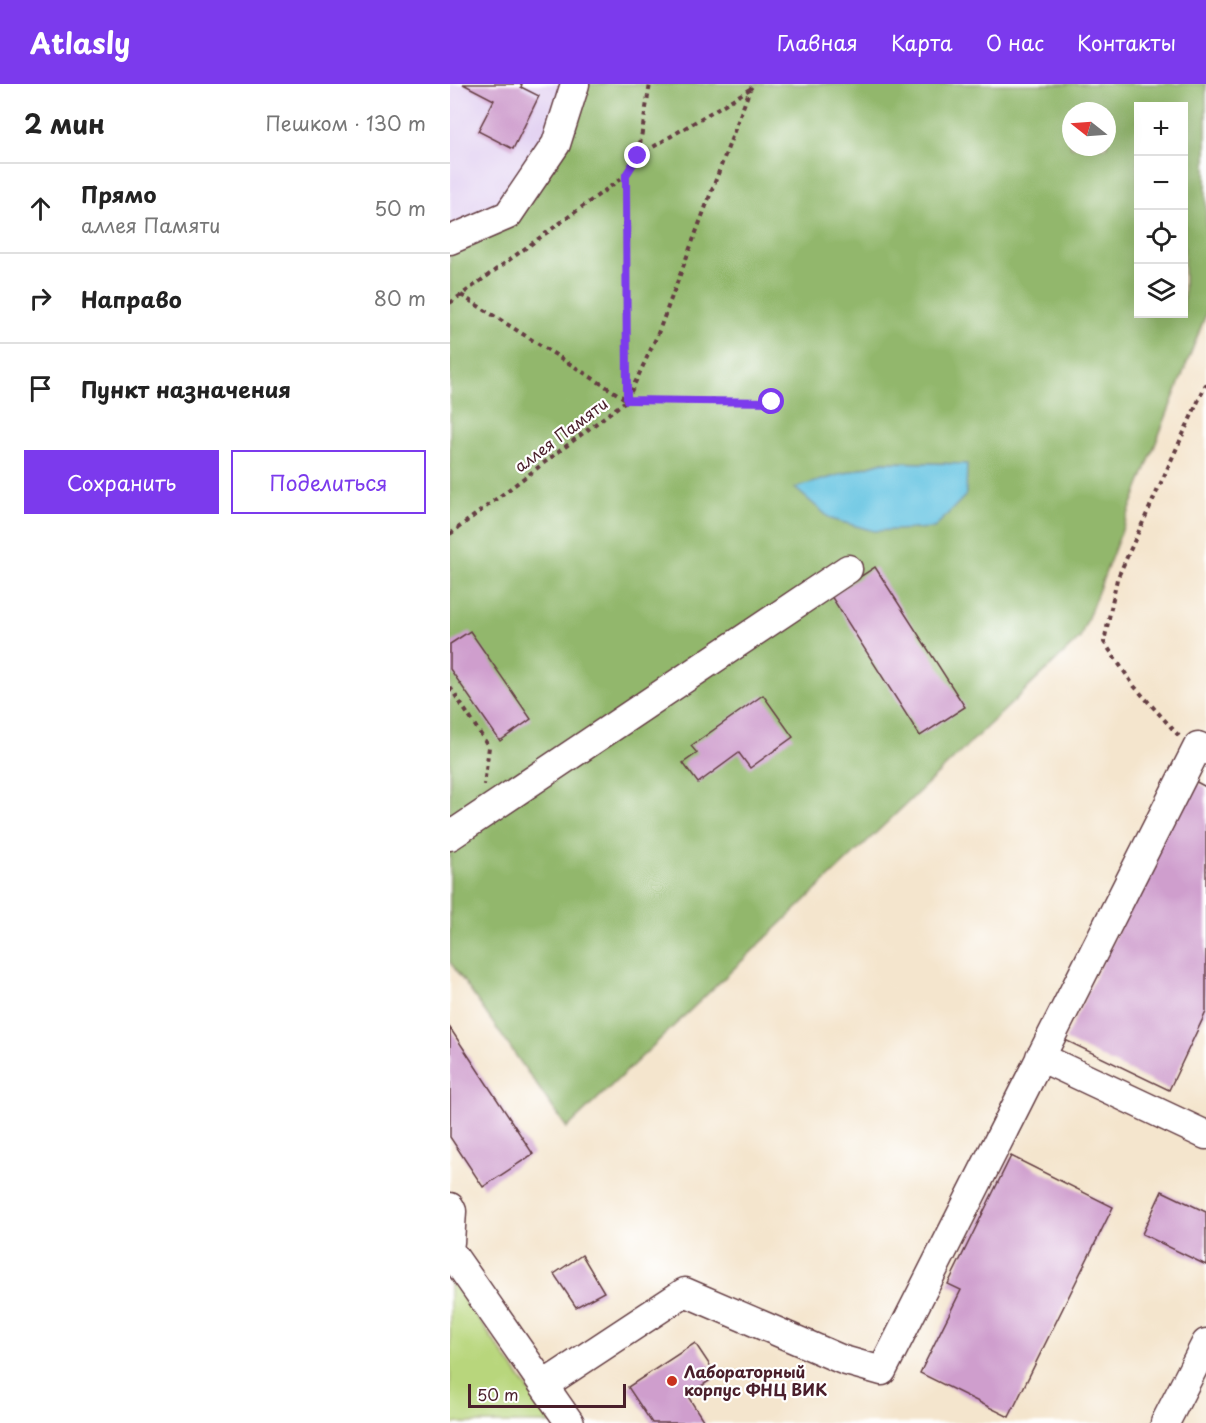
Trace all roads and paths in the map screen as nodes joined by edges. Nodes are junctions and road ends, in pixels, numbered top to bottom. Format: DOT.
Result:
graph roads {
  1 [pos="575,84"];
  2 [pos="650,84"];
  3 [pos="752,86"];
  4 [pos="638,156"];
  5 [pos="626,175"];
  6 [pos="450,240"];
  7 [pos="461,295"];
  8 [pos="450,303"];
  9 [pos="1206,384"];
  10 [pos="627,400"];
  11 [pos="772,402"];
  12 [pos="450,534"];
  13 [pos="848,569"];
  14 [pos="450,687"];
  15 [pos="1202,748"];
  16 [pos="480,816"];
  17 [pos="450,836"];
  18 [pos="1040,1057"];
  19 [pos="1206,1135"];
  20 [pos="450,1207"];
  21 [pos="450,1242"];
  22 [pos="450,1251"];
  23 [pos="1206,1343"];
  24 [pos="544,1385"];
  25 [pos="570,1423"];
  26 [pos="1165,1423"];
  1 -- 6 [label="street"];
  2 -- 4 [label="path"];
  3 -- 4 [label="path"];
  3 -- 10 [label="path"];
  4 -- 5 [label="path"];
  5 -- 7 [label="path"];
  5 -- 10 [label="path"];
  7 -- 8 [label="path"];
  7 -- 10 [label="path"];
  9 -- 15 [label="path"];
  10 -- 11 [label="path, аллея Памяти"];
  10 -- 12 [label="path, аллея Памяти"];
  13 -- 16 [label="street"];
  14 -- 16 [label="path"];
  15 -- 18 [label="street"];
  16 -- 17 [label="street"];
  18 -- 19 [label="street"];
  18 -- 24 [label="street"];
  20 -- 21 [label="street"];
  22 -- 24 [label="street"];
  23 -- 26 [label="street"];
  24 -- 25 [label="street"];
}
